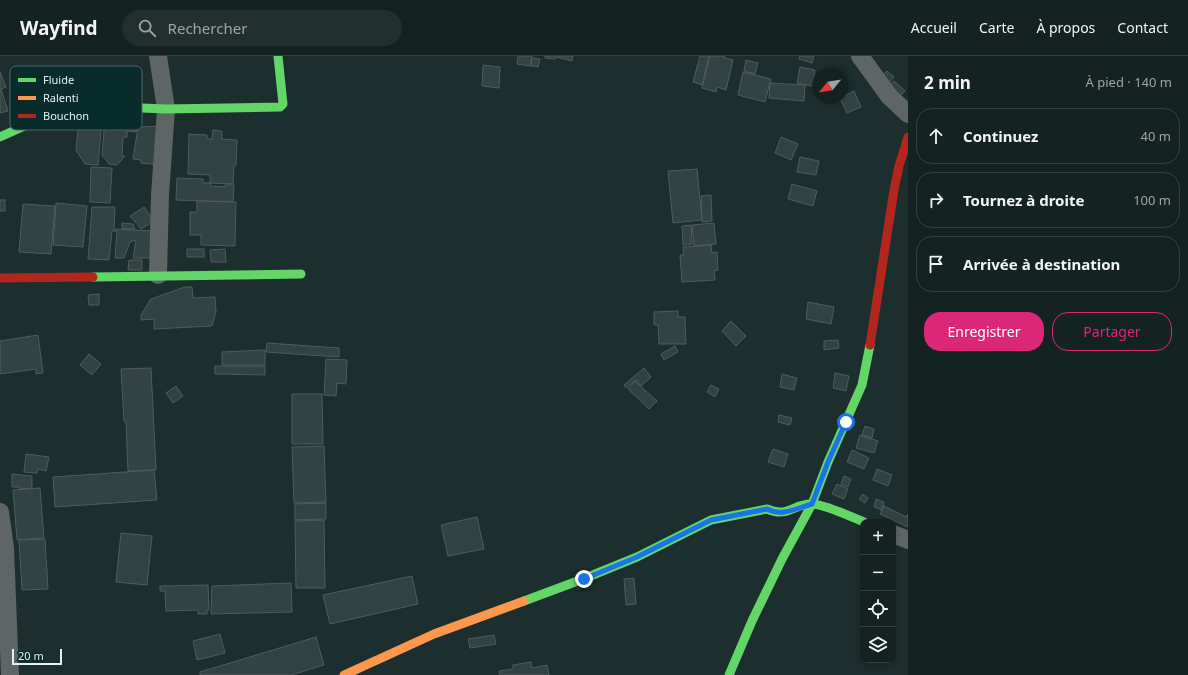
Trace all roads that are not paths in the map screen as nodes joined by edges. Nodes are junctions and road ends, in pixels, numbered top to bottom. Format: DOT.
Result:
graph roads {
  1 [pos="158,56"];
  2 [pos="278,56"];
  3 [pos="860,56"];
  4 [pos="142,108"];
  5 [pos="166,109"];
  6 [pos="908,114"];
  7 [pos="16,130"];
  8 [pos="0,137"];
  9 [pos="908,137"];
  10 [pos="301,274"];
  11 [pos="158,275"];
  12 [pos="0,278"];
  13 [pos="812,504"];
  14 [pos="0,512"];
  15 [pos="860,521"];
  16 [pos="896,535"];
  17 [pos="908,540"];
  18 [pos="10,675"];
  19 [pos="344,675"];
  20 [pos="729,675"];
  1 -- 5 [label="street"];
  2 -- 5 [label="street"];
  3 -- 6 [label="street"];
  4 -- 5 [label="street"];
  5 -- 11 [label="street"];
  7 -- 8 [label="street"];
  9 -- 13 [label="street"];
  10 -- 11 [label="street"];
  11 -- 12 [label="street"];
  13 -- 15 [label="street"];
  13 -- 19 [label="street"];
  13 -- 20 [label="street"];
  14 -- 18 [label="street"];
  16 -- 17 [label="street"];
}
